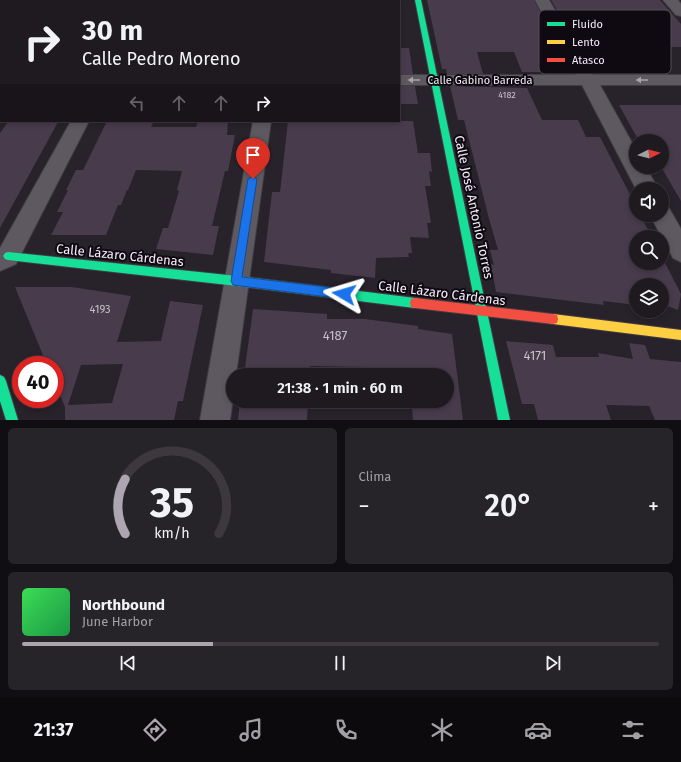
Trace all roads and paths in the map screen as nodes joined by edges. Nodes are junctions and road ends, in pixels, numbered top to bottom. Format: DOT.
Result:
graph roads {
  1 [pos="418,0"];
  2 [pos="542,0"];
  3 [pos="670,0"];
  4 [pos="548,10"];
  5 [pos="681,12"];
  6 [pos="585,74"];
  7 [pos="400,80"];
  8 [pos="435,80"];
  9 [pos="588,80"];
  10 [pos="681,80"];
  11 [pos="79,122"];
  12 [pos="262,122"];
  13 [pos="643,182"];
  14 [pos="666,222"];
  15 [pos="681,251"];
  16 [pos="4,258"];
  17 [pos="236,281"];
  18 [pos="482,311"];
  19 [pos="681,335"];
  20 [pos="0,381"];
  21 [pos="12,420"];
  22 [pos="215,420"];
  23 [pos="504,420"];
  1 -- 8 [label="street, Calle José Antonio Torres"];
  2 -- 4 [label="street"];
  3 -- 5 [label="street"];
  6 -- 9 [label="street"];
  8 -- 7 [label="street, Calle Gabino Barreda, one-way"];
  8 -- 9 [label="street, Calle Gabino Barreda"];
  8 -- 18 [label="street, Calle José Antonio Torres"];
  10 -- 9 [label="street, Calle Gabino Barreda, one-way"];
  9 -- 13 [label="street"];
  11 -- 16 [label="street"];
  12 -- 17 [label="street"];
  14 -- 15 [label="street"];
  16 -- 17 [label="street, Calle Lázaro Cárdenas"];
  17 -- 18 [label="street, Calle Lázaro Cárdenas"];
  17 -- 22 [label="street"];
  18 -- 19 [label="street, Calle Lázaro Cárdenas"];
  18 -- 23 [label="street, Calle José Antonio Torres"];
  20 -- 21 [label="street"];
}
